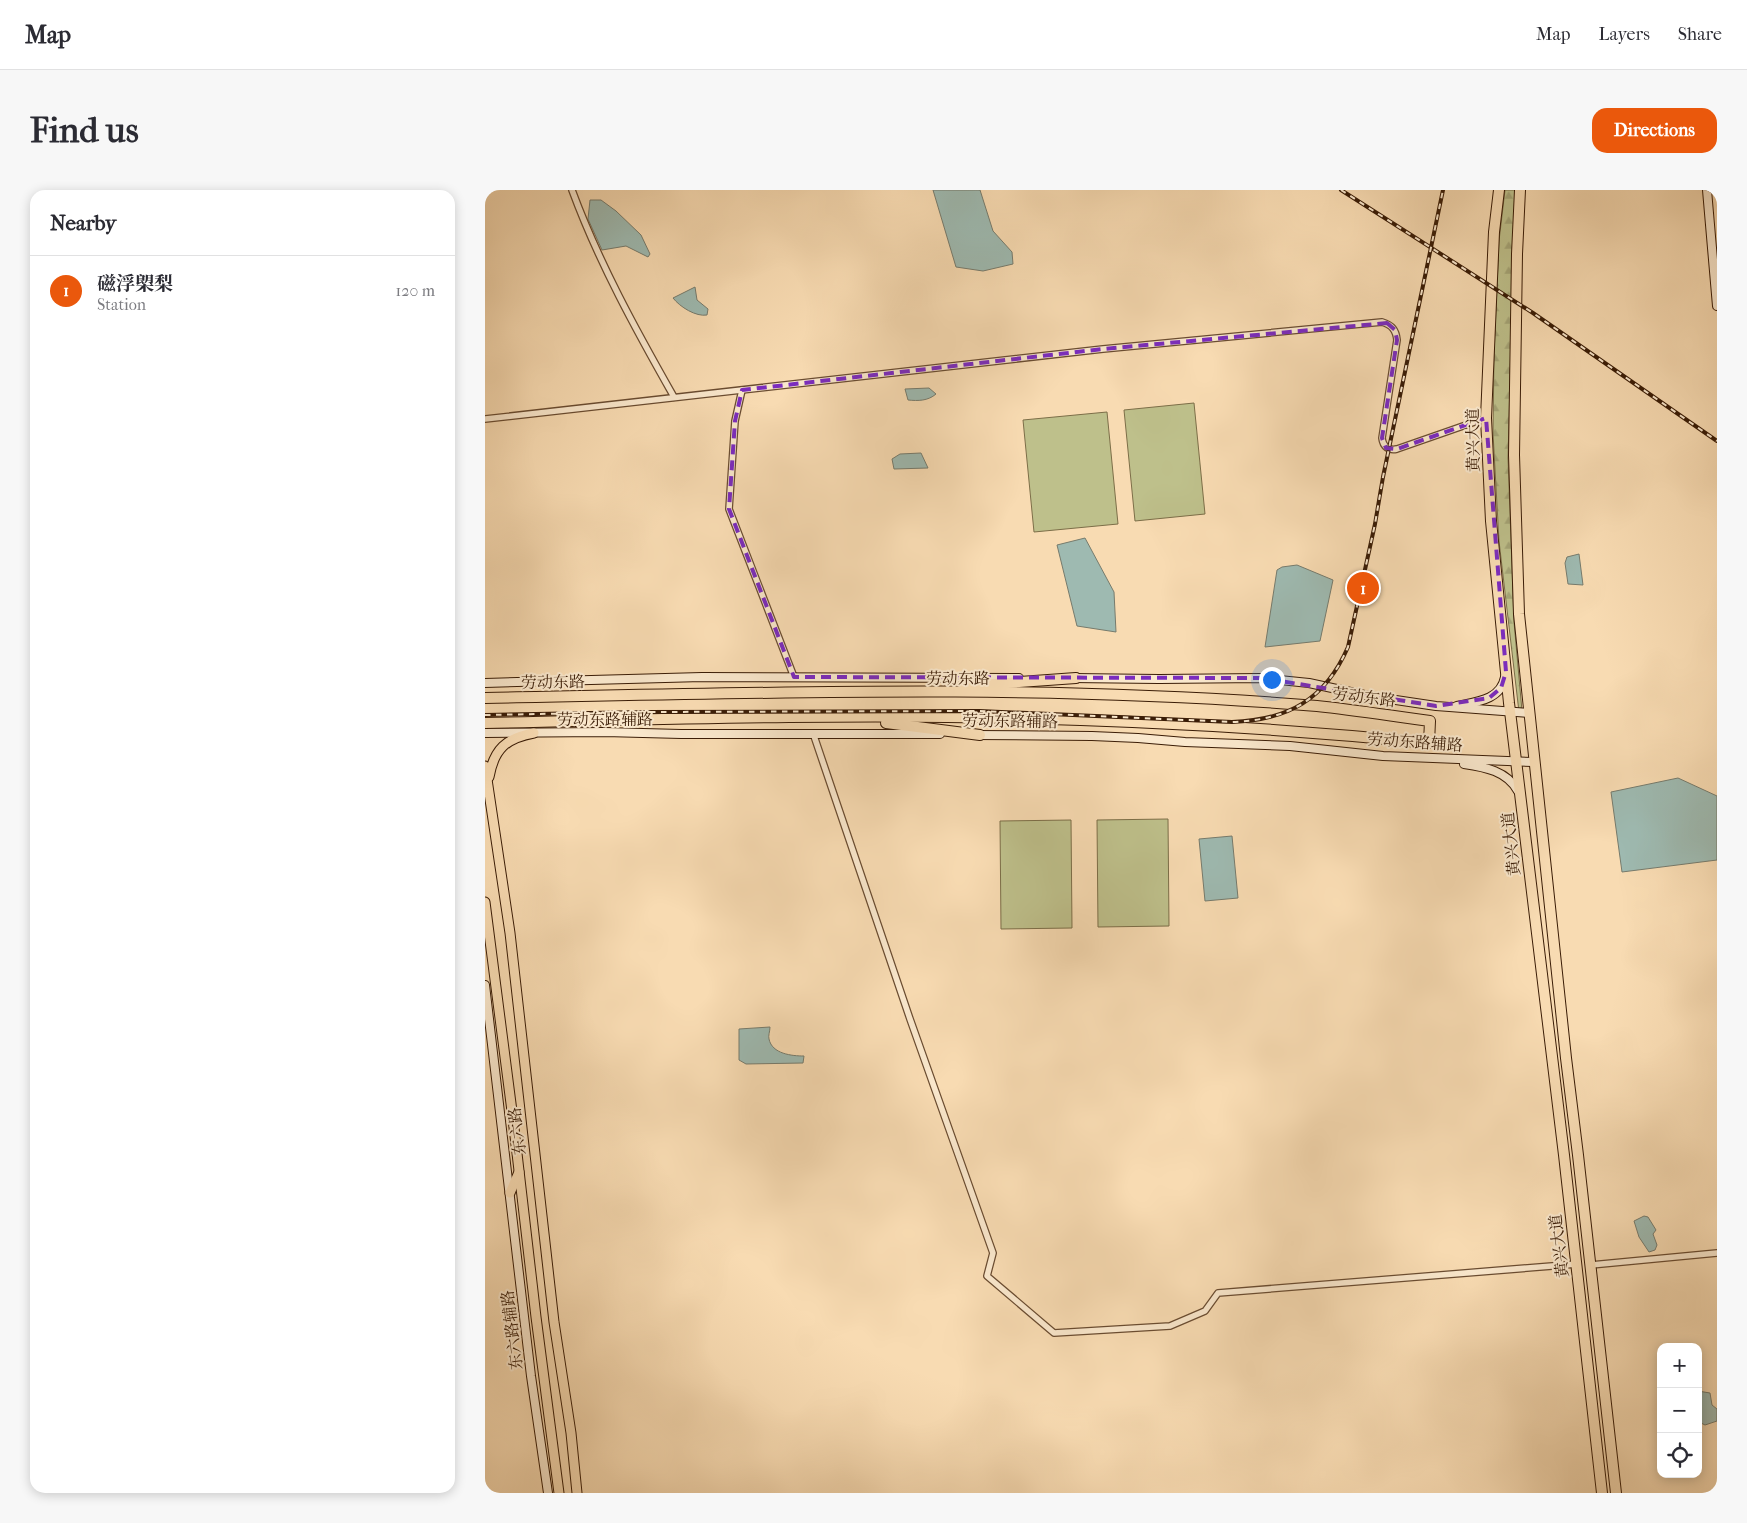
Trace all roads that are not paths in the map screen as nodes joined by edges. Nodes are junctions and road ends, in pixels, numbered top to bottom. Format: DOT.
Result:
graph roads {
  1 [pos="572,190"];
  2 [pos="1499,190"];
  3 [pos="1520,190"];
  4 [pos="1707,190"];
  5 [pos="1717,306"];
  6 [pos="742,390"];
  7 [pos="675,397"];
  8 [pos="1486,418"];
  9 [pos="485,419"];
  10 [pos="1506,672"];
  11 [pos="794,677"];
  12 [pos="1075,678"];
  13 [pos="485,683"];
  14 [pos="861,693"];
  15 [pos="485,698"];
  16 [pos="1436,706"];
  17 [pos="1511,712"];
  18 [pos="1529,712"];
  19 [pos="790,717"];
  20 [pos="485,723"];
  21 [pos="485,733"];
  22 [pos="534,733"];
  23 [pos="813,733"];
  24 [pos="980,735"];
  25 [pos="1407,757"];
  26 [pos="1517,762"];
  27 [pos="1533,762"];
  28 [pos="485,766"];
  29 [pos="488,788"];
  30 [pos="1522,801"];
  31 [pos="485,902"];
  32 [pos="485,986"];
  33 [pos="519,1171"];
  34 [pos="510,1193"];
  35 [pos="1717,1253"];
  36 [pos="1577,1264"];
  37 [pos="1591,1265"];
  38 [pos="548,1493"];
  39 [pos="559,1493"];
  40 [pos="577,1493"];
  41 [pos="1602,1493"];
  42 [pos="1616,1493"];
  1 -- 7 [label="street"];
  2 -- 8 [label="highway, 黄兴大道"];
  3 -- 18 [label="highway, 黄兴大道"];
  4 -- 5 [label="main road"];
  6 -- 7 [label="street"];
  6 -- 8 [label="street"];
  6 -- 11 [label="street"];
  7 -- 9 [label="street"];
  8 -- 10 [label="highway, 黄兴大道"];
  10 -- 16 [label="main road"];
  10 -- 17 [label="highway, 黄兴大道"];
  11 -- 12 [label="main road"];
  11 -- 13 [label="main road"];
  12 -- 14 [label="highway"];
  12 -- 16 [label="main road"];
  14 -- 15 [label="highway, 劳动东路"];
  14 -- 19 [label="highway, 劳动东路"];
  16 -- 17 [label="main road"];
  17 -- 18 [label="main road"];
  17 -- 26 [label="highway, 黄兴大道"];
  18 -- 27 [label="highway, 黄兴大道"];
  19 -- 20 [label="highway"];
  19 -- 24 [label="highway"];
  21 -- 22 [label="main road, 劳动东路辅路"];
  22 -- 23 [label="main road, 劳动东路辅路"];
  22 -- 29 [label="main road"];
  23 -- 24 [label="main road, 劳动东路辅路"];
  23 -- 36 [label="street"];
  24 -- 25 [label="main road, 劳动东路辅路"];
  25 -- 26 [label="main road, 劳动东路辅路"];
  25 -- 30 [label="main road"];
  26 -- 27 [label="main road, 劳动东路辅路"];
  26 -- 30 [label="highway, 黄兴大道"];
  27 -- 37 [label="highway, 黄兴大道"];
  28 -- 29 [label="main road, 东六路"];
  29 -- 40 [label="main road, 东六路"];
  30 -- 36 [label="highway, 黄兴大道"];
  31 -- 33 [label="main road, 东六路"];
  32 -- 34 [label="main road, 东六路辅路"];
  33 -- 34 [label="main road"];
  33 -- 39 [label="main road, 东六路"];
  34 -- 38 [label="main road, 东六路辅路"];
  35 -- 37 [label="street"];
  36 -- 41 [label="highway, 黄兴大道"];
  37 -- 42 [label="highway, 黄兴大道"];
}
